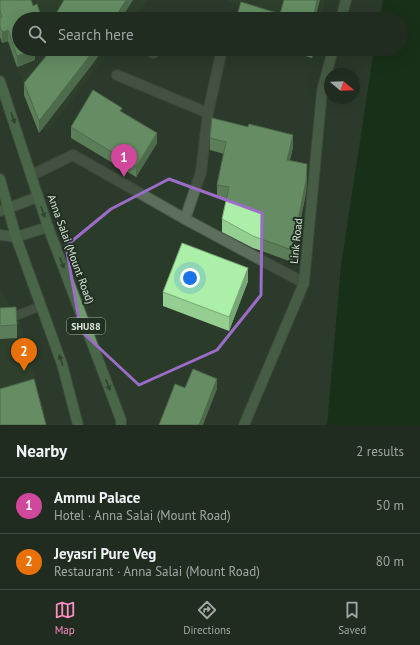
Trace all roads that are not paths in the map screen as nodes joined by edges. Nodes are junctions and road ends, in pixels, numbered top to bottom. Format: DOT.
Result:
graph roads {
  1 [pos="346,0"];
  2 [pos="343,12"];
  3 [pos="220,56"];
  4 [pos="331,56"];
  5 [pos="117,75"];
  6 [pos="0,81"];
  7 [pos="208,112"];
  8 [pos="32,175"];
  9 [pos="0,179"];
  10 [pos="38,198"];
  11 [pos="5,210"];
  12 [pos="185,220"];
  13 [pos="48,227"];
  14 [pos="0,235"];
  15 [pos="16,237"];
  16 [pos="304,283"];
  17 [pos="41,306"];
  18 [pos="0,316"];
  19 [pos="78,425"];
  20 [pos="122,425"];
  21 [pos="244,425"];
  1 -- 2 [label="street"];
  3 -- 7 [label="street"];
  4 -- 16 [label="street, Link Road"];
  5 -- 7 [label="street"];
  6 -- 8 [label="main road, Anna Salai (Mount Road) / SHU88, one-way"];
  7 -- 12 [label="street"];
  8 -- 10 [label="main road, Anna Salai (Mount Road) / SHU88"];
  8 -- 12 [label="street"];
  9 -- 11 [label="main road, SHU88"];
  10 -- 11 [label="street"];
  10 -- 13 [label="main road, Anna Salai (Mount Road) / SHU88, one-way"];
  11 -- 15 [label="main road, SHU88"];
  12 -- 16 [label="street"];
  13 -- 15 [label="street"];
  13 -- 20 [label="main road, Anna Salai (Mount Road) / SHU88, one-way"];
  14 -- 15 [label="street"];
  15 -- 17 [label="main road, SHU88"];
  16 -- 21 [label="street, Link Road"];
  17 -- 18 [label="lane"];
  19 -- 17 [label="main road, SHU88, one-way"];
}
